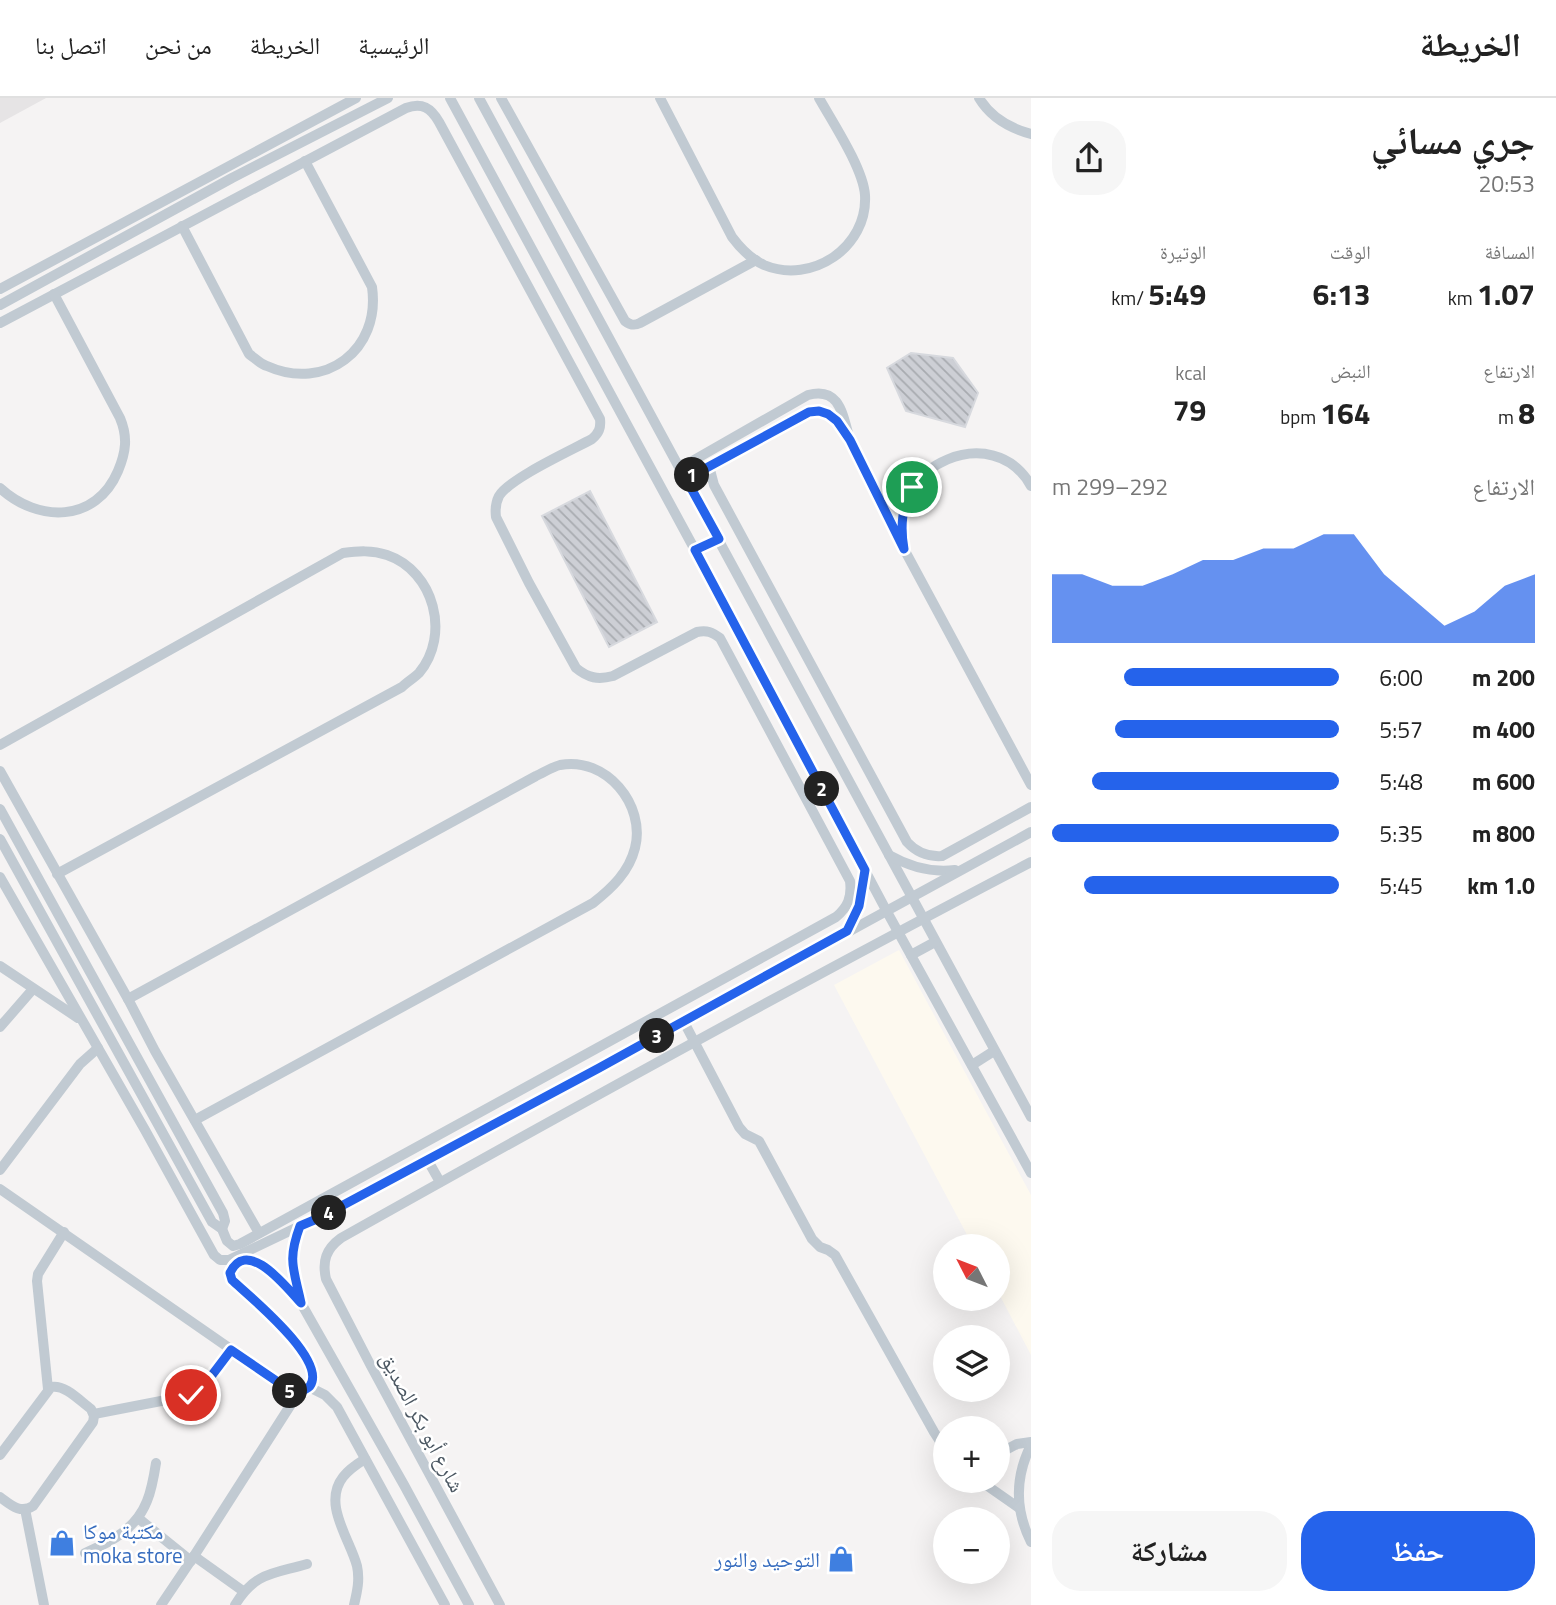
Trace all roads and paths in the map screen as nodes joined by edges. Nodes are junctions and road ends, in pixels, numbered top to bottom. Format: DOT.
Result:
graph roads {
  1 [pos="356,98"];
  2 [pos="388,98"];
  3 [pos="450,98"];
  4 [pos="479,98"];
  5 [pos="501,98"];
  6 [pos="660,98"];
  7 [pos="819,98"];
  8 [pos="979,98"];
  9 [pos="309,122"];
  10 [pos="317,134"];
  11 [pos="1031,134"];
  12 [pos="305,161"];
  13 [pos="232,178"];
  14 [pos="241,195"];
  15 [pos="182,226"];
  16 [pos="756,260"];
  17 [pos="0,289"];
  18 [pos="54,294"];
  19 [pos="0,305"];
  20 [pos="0,323"];
  21 [pos="621,415"];
  22 [pos="601,427"];
  23 [pos="850,440"];
  24 [pos="709,466"];
  25 [pos="680,468"];
  26 [pos="686,479"];
  27 [pos="1031,486"];
  28 [pos="0,488"];
  29 [pos="719,539"];
  30 [pos="904,549"];
  31 [pos="695,550"];
  32 [pos="0,745"];
  33 [pos="0,771"];
  34 [pos="1031,785"];
  35 [pos="1031,807"];
  36 [pos="0,809"];
  37 [pos="1031,832"];
  38 [pos="0,839"];
  39 [pos="889,855"];
  40 [pos="1031,862"];
  41 [pos="865,870"];
  42 [pos="959,870"];
  43 [pos="57,874"];
  44 [pos="0,877"];
  45 [pos="47,894"];
  46 [pos="911,896"];
  47 [pos="34,901"];
  48 [pos="886,910"];
  49 [pos="923,919"];
  50 [pos="847,931"];
  51 [pos="898,932"];
  52 [pos="935,942"];
  53 [pos="911,955"];
  54 [pos="0,966"];
  55 [pos="33,989"];
  56 [pos="128,999"];
  57 [pos="82,1020"];
  58 [pos="684,1021"];
  59 [pos="0,1027"];
  60 [pos="695,1042"];
  61 [pos="98,1048"];
  62 [pos="155,1051"];
  63 [pos="994,1051"];
  64 [pos="138,1060"];
  65 [pos="972,1065"];
  66 [pos="1031,1117"];
  67 [pos="195,1120"];
  68 [pos="427,1159"];
  69 [pos="0,1170"];
  70 [pos="1031,1173"];
  71 [pos="440,1182"];
  72 [pos="0,1189"];
  73 [pos="300,1226"];
  74 [pos="222,1229"];
  75 [pos="64,1232"];
  76 [pos="259,1233"];
  77 [pos="301,1303"];
  78 [pos="231,1350"];
  79 [pos="309,1387"];
  80 [pos="48,1389"];
  81 [pos="297,1395"];
  82 [pos="94,1414"];
  83 [pos="933,1430"];
  84 [pos="1031,1443"];
  85 [pos="1010,1448"];
  86 [pos="0,1455"];
  87 [pos="365,1459"];
  88 [pos="156,1464"];
  89 [pos="998,1493"];
  90 [pos="0,1497"];
  91 [pos="1019,1508"];
  92 [pos="24,1509"];
  93 [pos="138,1518"];
  94 [pos="1030,1539"];
  95 [pos="85,1553"];
  96 [pos="192,1558"];
  97 [pos="307,1564"];
  98 [pos="243,1591"];
  99 [pos="44,1605"];
  100 [pos="161,1605"];
  101 [pos="234,1605"];
  102 [pos="354,1605"];
  103 [pos="445,1605"];
  104 [pos="469,1605"];
  105 [pos="500,1605"];
  1 -- 9 [label="street"];
  2 -- 10 [label="street"];
  3 -- 21 [label="street"];
  4 -- 25 [label="street"];
  5 -- 16 [label="street"];
  6 -- 16 [label="street"];
  7 -- 16 [label="street"];
  8 -- 11 [label="street"];
  9 -- 10 [label="street"];
  9 -- 17 [label="street"];
  10 -- 13 [label="street"];
  12 -- 14 [label="street"];
  12 -- 15 [label="street"];
  12 -- 22 [label="street"];
  13 -- 14 [label="street"];
  13 -- 19 [label="street"];
  14 -- 15 [label="street"];
  15 -- 18 [label="street"];
  18 -- 20 [label="street"];
  18 -- 28 [label="street"];
  21 -- 22 [label="street"];
  21 -- 31 [label="street"];
  22 -- 76 [label="street"];
  23 -- 24 [label="street"];
  23 -- 25 [label="street"];
  23 -- 30 [label="street"];
  24 -- 26 [label="street"];
  24 -- 35 [label="street"];
  25 -- 26 [label="street"];
  26 -- 29 [label="street"];
  27 -- 30 [label="street"];
  29 -- 31 [label="street"];
  29 -- 39 [label="street"];
  30 -- 34 [label="street"];
  31 -- 41 [label="street"];
  32 -- 43 [label="street"];
  33 -- 43 [label="street"];
  36 -- 45 [label="street"];
  37 -- 42 [label="street"];
  38 -- 47 [label="street"];
  39 -- 42 [label="street"];
  39 -- 46 [label="street"];
  40 -- 49 [label="street"];
  41 -- 48 [label="street"];
  41 -- 50 [label="street"];
  42 -- 46 [label="street"];
  43 -- 56 [label="street"];
  44 -- 57 [label="street"];
  45 -- 47 [label="street"];
  45 -- 64 [label="street"];
  46 -- 48 [label="street"];
  46 -- 49 [label="street"];
  47 -- 74 [label="street"];
  48 -- 50 [label="street"];
  48 -- 51 [label="street"];
  49 -- 51 [label="street"];
  49 -- 52 [label="street"];
  50 -- 58 [label="street"];
  51 -- 53 [label="street"];
  51 -- 60 [label="street"];
  52 -- 53 [label="street"];
  52 -- 63 [label="street"];
  53 -- 65 [label="street"];
  54 -- 55 [label="street"];
  55 -- 57 [label="street"];
  55 -- 59 [label="street"];
  56 -- 62 [label="street"];
  56 -- 67 [label="street"];
  57 -- 61 [label="street"];
  58 -- 60 [label="street"];
  58 -- 68 [label="street"];
  60 -- 71 [label="street"];
  60 -- 83 [label="street"];
  61 -- 69 [label="street"];
  61 -- 73 [label="street"];
  62 -- 64 [label="street"];
  62 -- 67 [label="street"];
  63 -- 65 [label="street"];
  63 -- 66 [label="street"];
  64 -- 74 [label="street"];
  65 -- 70 [label="street"];
  67 -- 76 [label="street"];
  68 -- 71 [label="street"];
  68 -- 73 [label="street"];
  71 -- 105 [label="street, شارع أبو بكر الصديق"];
  72 -- 75 [label="street"];
  73 -- 77 [label="street"];
  74 -- 76 [label="street"];
  75 -- 78 [label="street"];
  75 -- 80 [label="street"];
  77 -- 79 [label="street"];
  77 -- 104 [label="street"];
  78 -- 81 [label="street"];
  78 -- 82 [label="street"];
  79 -- 81 [label="street"];
  79 -- 87 [label="street"];
  80 -- 82 [label="street"];
  80 -- 86 [label="street"];
  81 -- 96 [label="street"];
  82 -- 92 [label="street"];
  84 -- 85 [label="street"];
  84 -- 91 [label="street"];
  87 -- 102 [label="street"];
  87 -- 103 [label="street"];
  88 -- 93 [label="street"];
  89 -- 91 [label="street"];
  90 -- 92 [label="street"];
  91 -- 94 [label="street"];
  92 -- 99 [label="street"];
  93 -- 95 [label="street"];
  93 -- 96 [label="street"];
  96 -- 98 [label="street"];
  96 -- 100 [label="street"];
  97 -- 98 [label="street"];
  98 -- 101 [label="street"];
}
